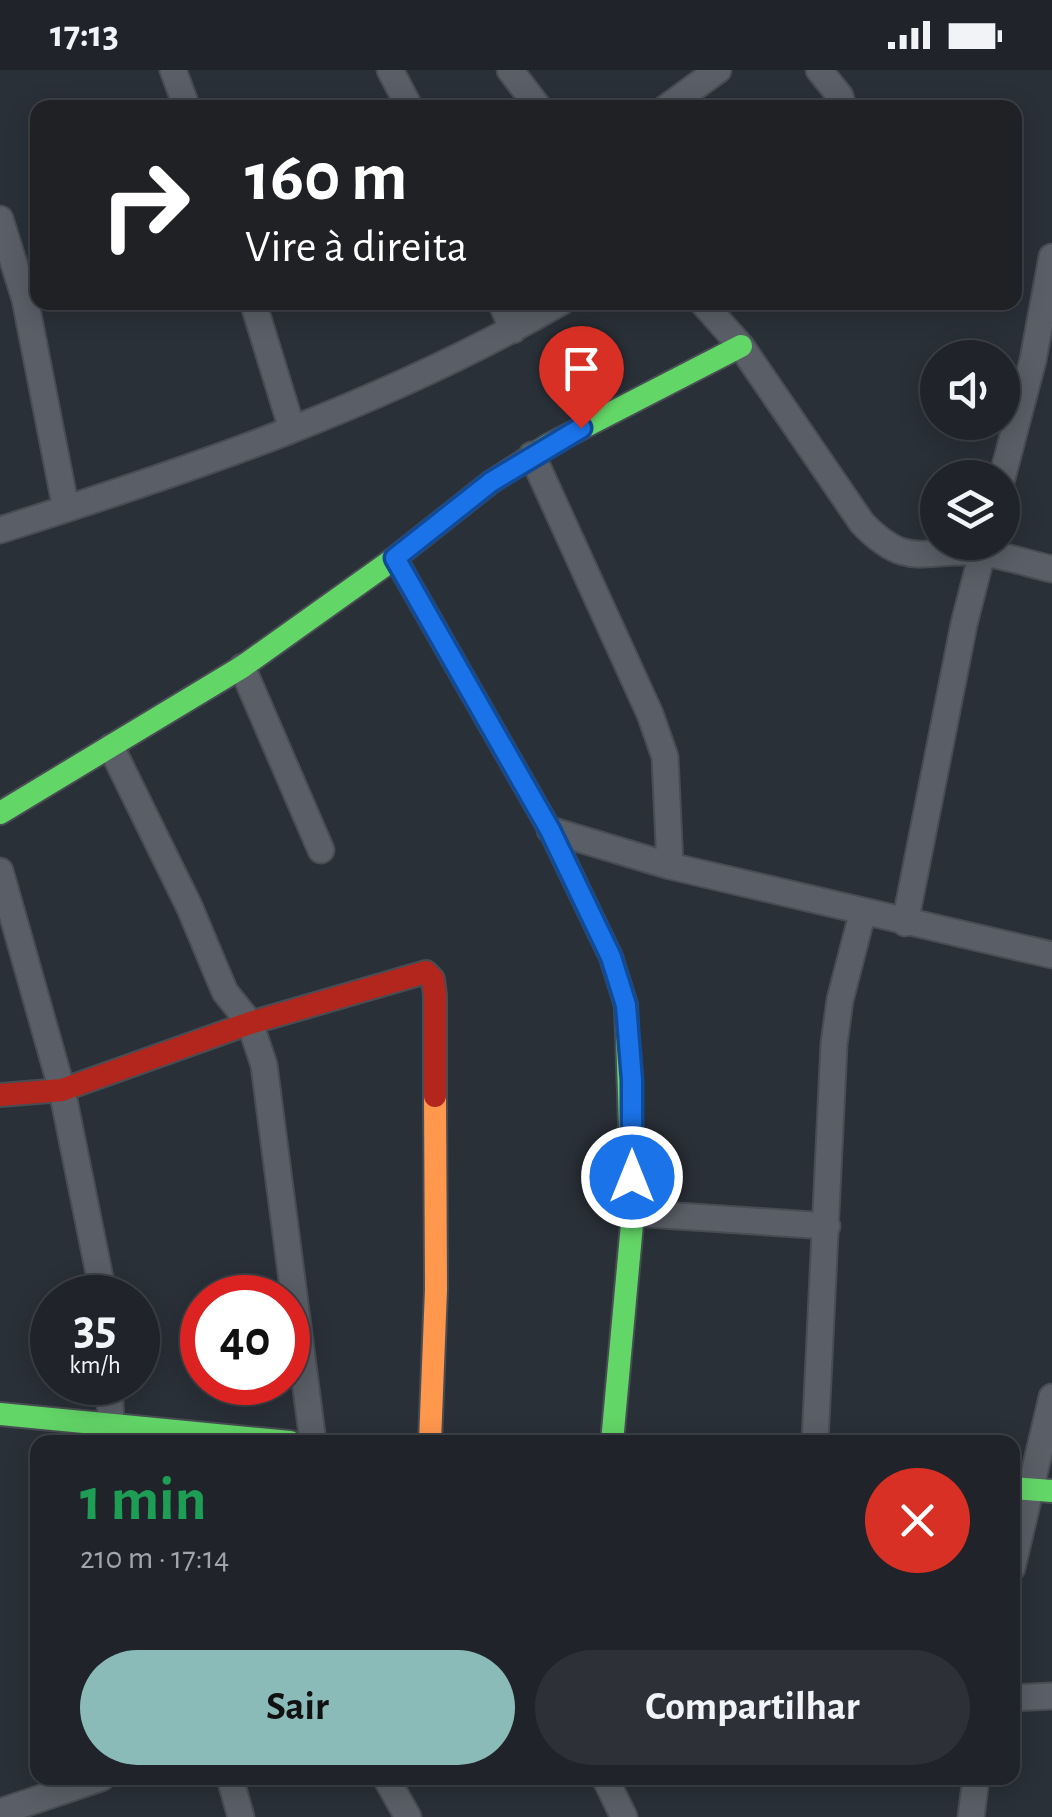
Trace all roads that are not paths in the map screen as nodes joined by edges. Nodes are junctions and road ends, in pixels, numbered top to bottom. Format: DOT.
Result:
graph roads {
  1 [pos="172,70"];
  2 [pos="390,70"];
  3 [pos="510,70"];
  4 [pos="718,70"];
  5 [pos="819,70"];
  6 [pos="184,100"];
  7 [pos="406,100"];
  8 [pos="534,100"];
  9 [pos="677,100"];
  10 [pos="841,100"];
  11 [pos="0,219"];
  12 [pos="1052,257"];
  13 [pos="255,310"];
  14 [pos="505,310"];
  15 [pos="548,310"];
  16 [pos="709,310"];
  17 [pos="514,330"];
  18 [pos="741,346"];
  19 [pos="1043,362"];
  20 [pos="292,429"];
  21 [pos="532,455"];
  22 [pos="1008,460"];
  23 [pos="66,509"];
  24 [pos="0,530"];
  25 [pos="920,553"];
  26 [pos="395,558"];
  27 [pos="1020,559"];
  28 [pos="981,560"];
  29 [pos="1052,569"];
  30 [pos="242,666"];
  31 [pos="111,747"];
  32 [pos="0,813"];
  33 [pos="550,830"];
  34 [pos="321,850"];
  35 [pos="670,866"];
  36 [pos="0,870"];
  37 [pos="863,911"];
  38 [pos="905,923"];
  39 [pos="1052,956"];
  40 [pos="250,1024"];
  41 [pos="62,1090"];
  42 [pos="0,1094"];
  43 [pos="632,1213"];
  44 [pos="827,1226"];
  45 [pos="99,1275"];
  46 [pos="1052,1397"];
  47 [pos="110,1405"];
  48 [pos="0,1414"];
  49 [pos="110,1422"];
  50 [pos="181,1435"];
  51 [pos="312,1435"];
  52 [pos="430,1435"];
  53 [pos="613,1435"];
  54 [pos="815,1435"];
  55 [pos="1031,1489"];
  56 [pos="1020,1535"];
  57 [pos="1052,1696"];
  58 [pos="1020,1698"];
  59 [pos="80,1785"];
  60 [pos="232,1785"];
  61 [pos="390,1785"];
  62 [pos="608,1785"];
  63 [pos="975,1785"];
  64 [pos="0,1812"];
  65 [pos="242,1817"];
  66 [pos="408,1817"];
  67 [pos="624,1817"];
  68 [pos="971,1817"];
  1 -- 6 [label="street"];
  2 -- 7 [label="street"];
  3 -- 8 [label="street"];
  4 -- 9 [label="street"];
  5 -- 10 [label="street"];
  11 -- 23 [label="street"];
  12 -- 19 [label="street"];
  13 -- 20 [label="street"];
  14 -- 17 [label="street"];
  15 -- 17 [label="street"];
  16 -- 18 [label="street"];
  17 -- 20 [label="street"];
  18 -- 21 [label="street"];
  18 -- 25 [label="street"];
  19 -- 22 [label="street"];
  20 -- 23 [label="street"];
  21 -- 26 [label="street"];
  21 -- 35 [label="street"];
  23 -- 24 [label="street"];
  26 -- 30 [label="street"];
  26 -- 33 [label="street"];
  27 -- 29 [label="street"];
  28 -- 38 [label="street"];
  30 -- 31 [label="street"];
  30 -- 34 [label="street"];
  31 -- 32 [label="street"];
  31 -- 40 [label="street"];
  33 -- 35 [label="street"];
  33 -- 43 [label="street"];
  35 -- 37 [label="street"];
  36 -- 41 [label="street"];
  37 -- 38 [label="street"];
  37 -- 44 [label="street"];
  38 -- 39 [label="street"];
  40 -- 41 [label="street"];
  40 -- 51 [label="street"];
  40 -- 52 [label="street"];
  41 -- 42 [label="street"];
  41 -- 45 [label="street"];
  43 -- 44 [label="street"];
  43 -- 53 [label="street"];
  44 -- 54 [label="street"];
  46 -- 55 [label="street"];
  47 -- 49 [label="street"];
  48 -- 49 [label="street"];
  49 -- 50 [label="street"];
  55 -- 56 [label="street"];
  57 -- 58 [label="street"];
  59 -- 64 [label="street"];
  60 -- 65 [label="street"];
  61 -- 66 [label="street"];
  62 -- 67 [label="street"];
  63 -- 68 [label="street"];
}
